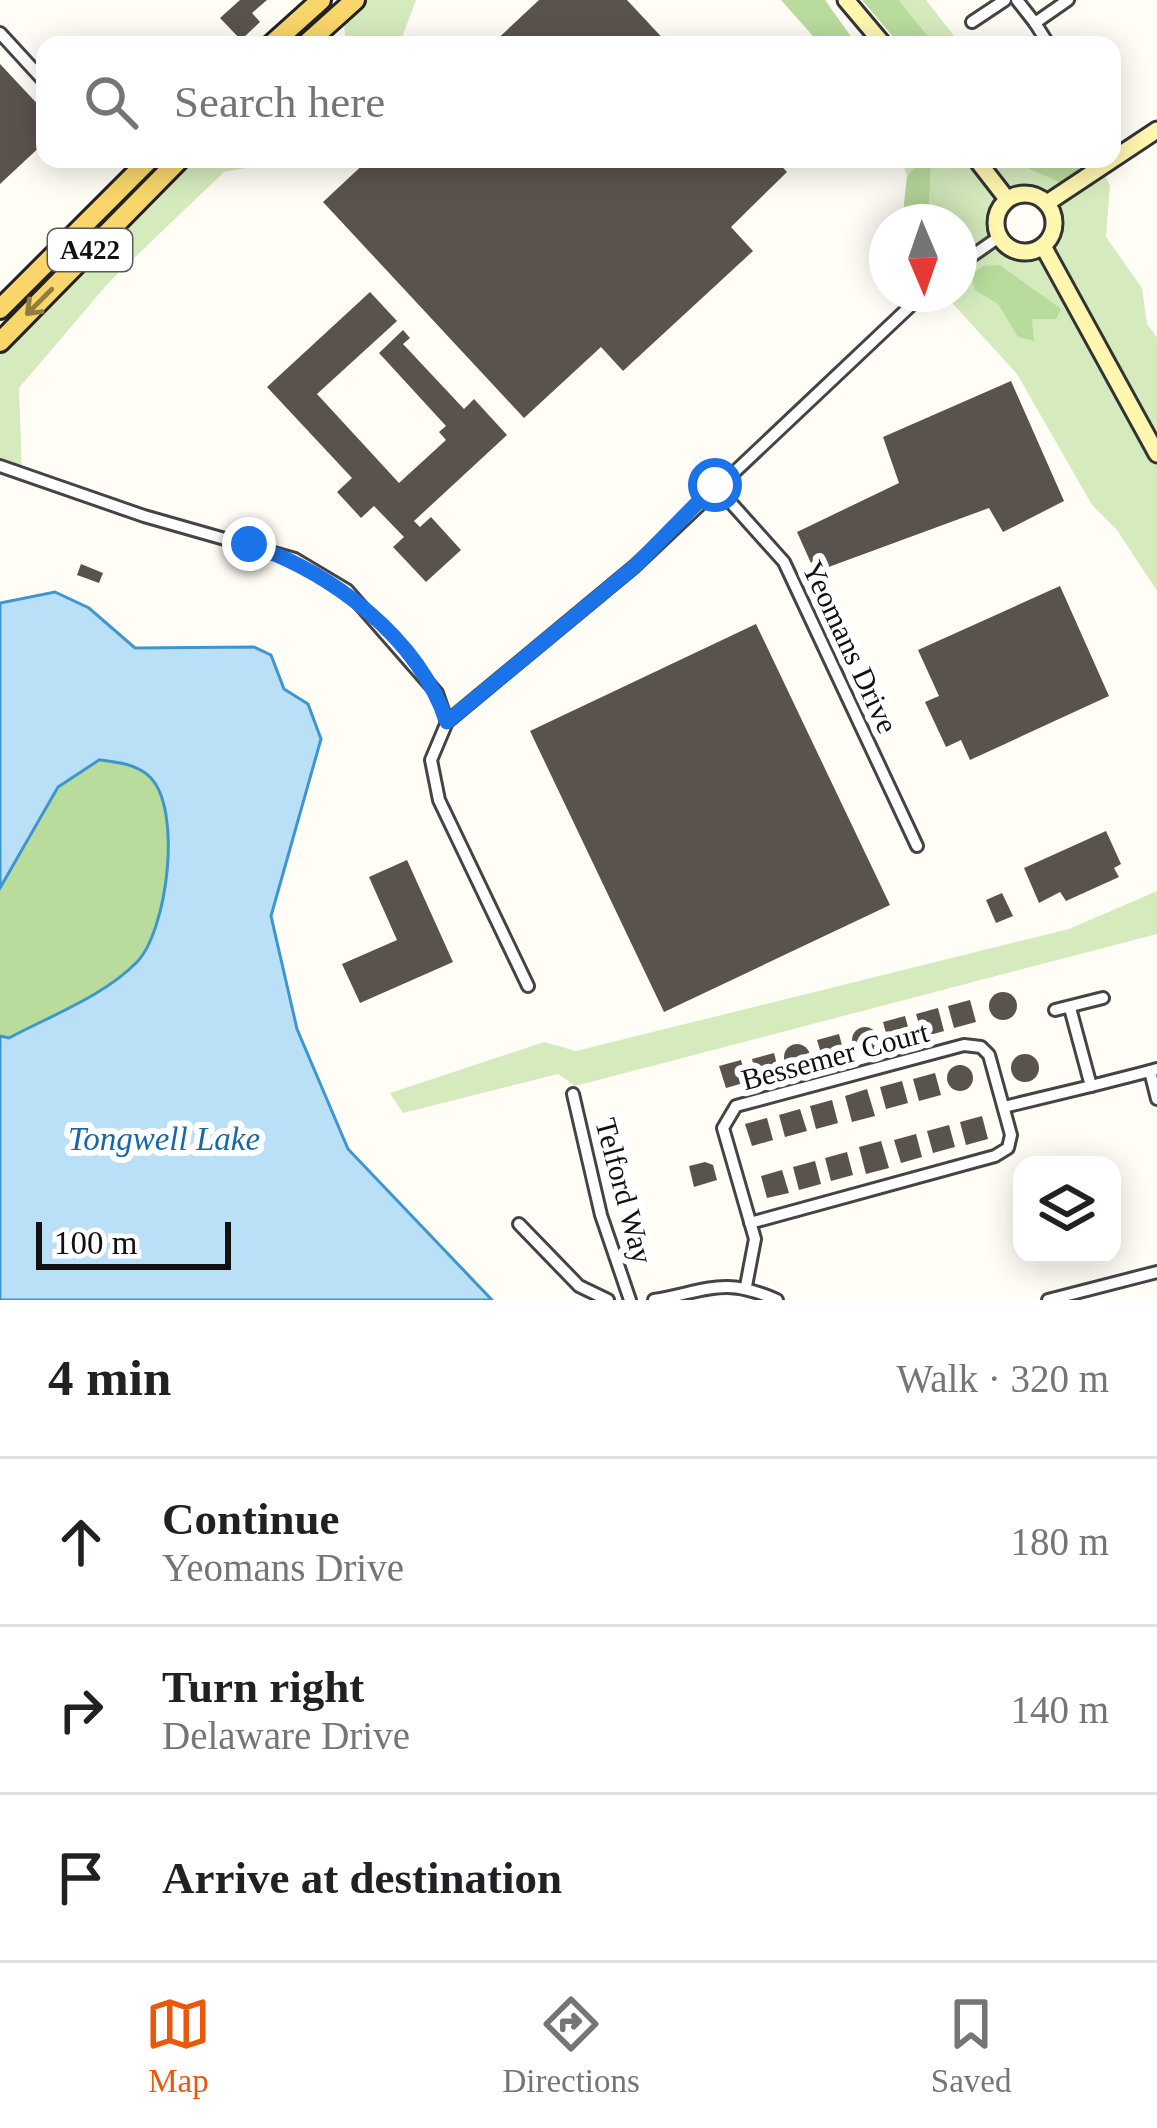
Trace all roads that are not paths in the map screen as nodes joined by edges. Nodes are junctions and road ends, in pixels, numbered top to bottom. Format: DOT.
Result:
graph roads {
  1 [pos="321,0"];
  2 [pos="356,0"];
  3 [pos="846,0"];
  4 [pos="1005,0"];
  5 [pos="1017,0"];
  6 [pos="1068,0"];
  7 [pos="972,22"];
  8 [pos="1035,23"];
  9 [pos="0,33"];
  10 [pos="281,36"];
  11 [pos="315,36"];
  12 [pos="876,36"];
  13 [pos="1043,36"];
  14 [pos="36,72"];
  15 [pos="1157,130"];
  16 [pos="1121,154"];
  17 [pos="141,168"];
  18 [pos="171,168"];
  19 [pos="983,168"];
  20 [pos="1100,168"];
  21 [pos="1007,199"];
  22 [pos="1048,203"];
  23 [pos="999,238"];
  24 [pos="1043,246"];
  25 [pos="977,253"];
  26 [pos="0,309"];
  27 [pos="903,312"];
  28 [pos="0,342"];
  29 [pos="1152,445"];
  30 [pos="0,466"];
  31 [pos="715,485"];
  32 [pos="447,722"];
  33 [pos="916,846"];
  34 [pos="528,986"];
  35 [pos="1103,998"];
  36 [pos="1070,1007"];
  37 [pos="1055,1010"];
  38 [pos="1154,1070"];
  39 [pos="1090,1086"];
  40 [pos="573,1094"];
  41 [pos="1157,1099"];
  42 [pos="1004,1107"];
  43 [pos="750,1222"];
  44 [pos="519,1224"];
  45 [pos="1157,1272"];
  46 [pos="746,1286"];
  47 [pos="608,1300"];
  48 [pos="630,1300"];
  49 [pos="654,1300"];
  50 [pos="777,1300"];
  51 [pos="1048,1300"];
  1 -- 10 [label="main road"];
  2 -- 11 [label="main road"];
  3 -- 12 [label="street"];
  4 -- 7 [label="street"];
  5 -- 8 [label="street"];
  6 -- 8 [label="street"];
  8 -- 13 [label="street"];
  9 -- 14 [label="street"];
  15 -- 16 [label="street"];
  17 -- 26 [label="main road, A422"];
  18 -- 28 [label="main road, A422, one-way"];
  19 -- 21 [label="street"];
  20 -- 22 [label="street"];
  21 -- 22 [label="street"];
  21 -- 23 [label="street"];
  22 -- 24 [label="street"];
  23 -- 24 [label="street"];
  23 -- 25 [label="street"];
  24 -- 29 [label="street"];
  27 -- 31 [label="street"];
  30 -- 32 [label="street"];
  31 -- 32 [label="street"];
  31 -- 33 [label="street, Yeomans Drive"];
  32 -- 34 [label="street"];
  35 -- 36 [label="street"];
  36 -- 37 [label="street"];
  36 -- 39 [label="street"];
  38 -- 39 [label="street"];
  38 -- 41 [label="street"];
  39 -- 42 [label="street"];
  40 -- 48 [label="street, Telford Way"];
  42 -- 43 [label="street"];
  42 -- 43 [label="street, Bessemer Court"];
  43 -- 46 [label="street, Bessemer Court"];
  44 -- 47 [label="street"];
  45 -- 51 [label="street"];
  46 -- 49 [label="street"];
  46 -- 50 [label="street"];
}
